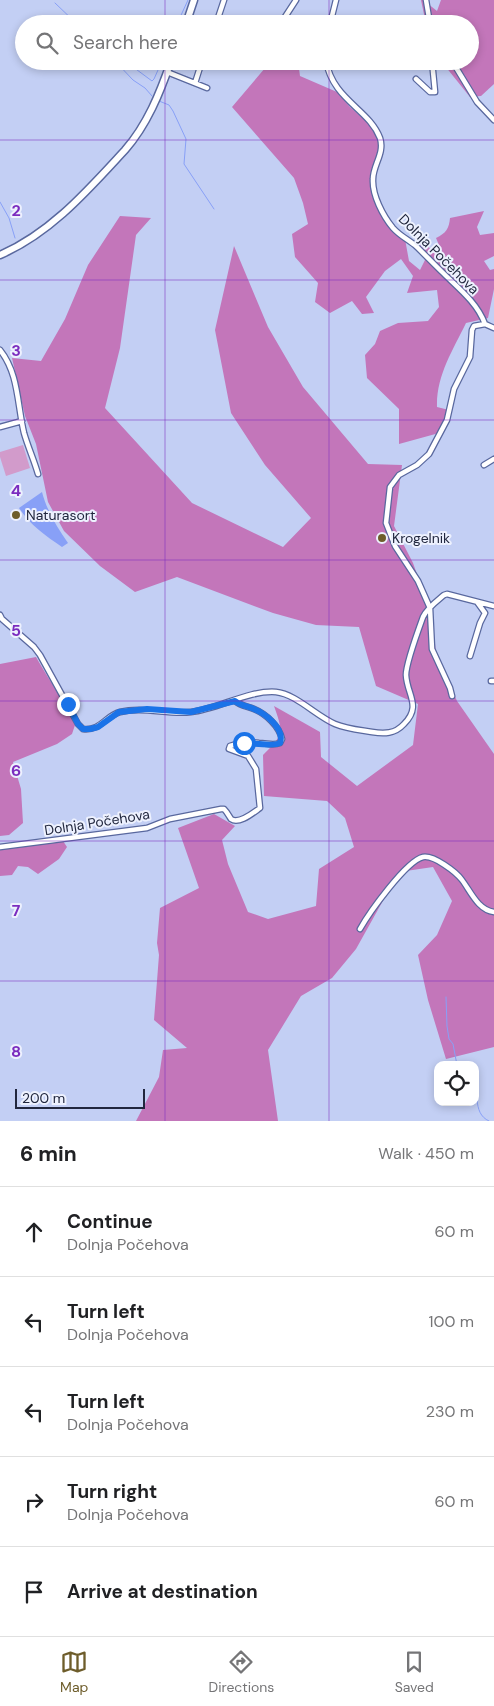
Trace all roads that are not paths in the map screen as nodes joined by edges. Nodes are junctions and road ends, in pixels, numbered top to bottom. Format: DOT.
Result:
graph roads {
  1 [pos="194,0"];
  2 [pos="224,0"];
  3 [pos="296,0"];
  4 [pos="336,0"];
  5 [pos="426,0"];
  6 [pos="189,15"];
  7 [pos="219,15"];
  8 [pos="286,15"];
  9 [pos="332,15"];
  10 [pos="428,15"];
  11 [pos="199,70"];
  12 [pos="329,70"];
  13 [pos="433,70"];
  14 [pos="457,70"];
  15 [pos="167,72"];
  16 [pos="416,79"];
  17 [pos="194,84"];
  18 [pos="207,88"];
  19 [pos="494,120"];
  20 [pos="0,254"];
  21 [pos="485,324"];
  22 [pos="494,328"];
  23 [pos="0,350"];
  24 [pos="22,421"];
  25 [pos="0,427"];
  26 [pos="494,459"];
  27 [pos="484,465"];
  28 [pos="38,474"];
  29 [pos="477,602"];
  30 [pos="494,606"];
  31 [pos="430,608"];
  32 [pos="0,615"];
  33 [pos="470,656"];
  34 [pos="452,696"];
  35 [pos="235,701"];
  36 [pos="0,847"];
  37 [pos="494,912"];
  38 [pos="360,929"];
  1 -- 6 [label="main road"];
  2 -- 7 [label="street"];
  3 -- 8 [label="street"];
  4 -- 9 [label="street"];
  5 -- 10 [label="street"];
  11 -- 17 [label="street"];
  12 -- 21 [label="street, Dolnja Počehova"];
  13 -- 16 [label="street"];
  14 -- 19 [label="street"];
  15 -- 17 [label="street"];
  15 -- 20 [label="main road"];
  17 -- 18 [label="street"];
  21 -- 22 [label="street"];
  21 -- 31 [label="street"];
  23 -- 24 [label="street"];
  24 -- 25 [label="street"];
  24 -- 28 [label="street"];
  26 -- 27 [label="street"];
  29 -- 30 [label="street"];
  29 -- 31 [label="street"];
  29 -- 33 [label="street"];
  31 -- 34 [label="street"];
  31 -- 35 [label="street"];
  32 -- 35 [label="street"];
  35 -- 36 [label="street, Dolnja Počehova"];
  37 -- 38 [label="street"];
}
